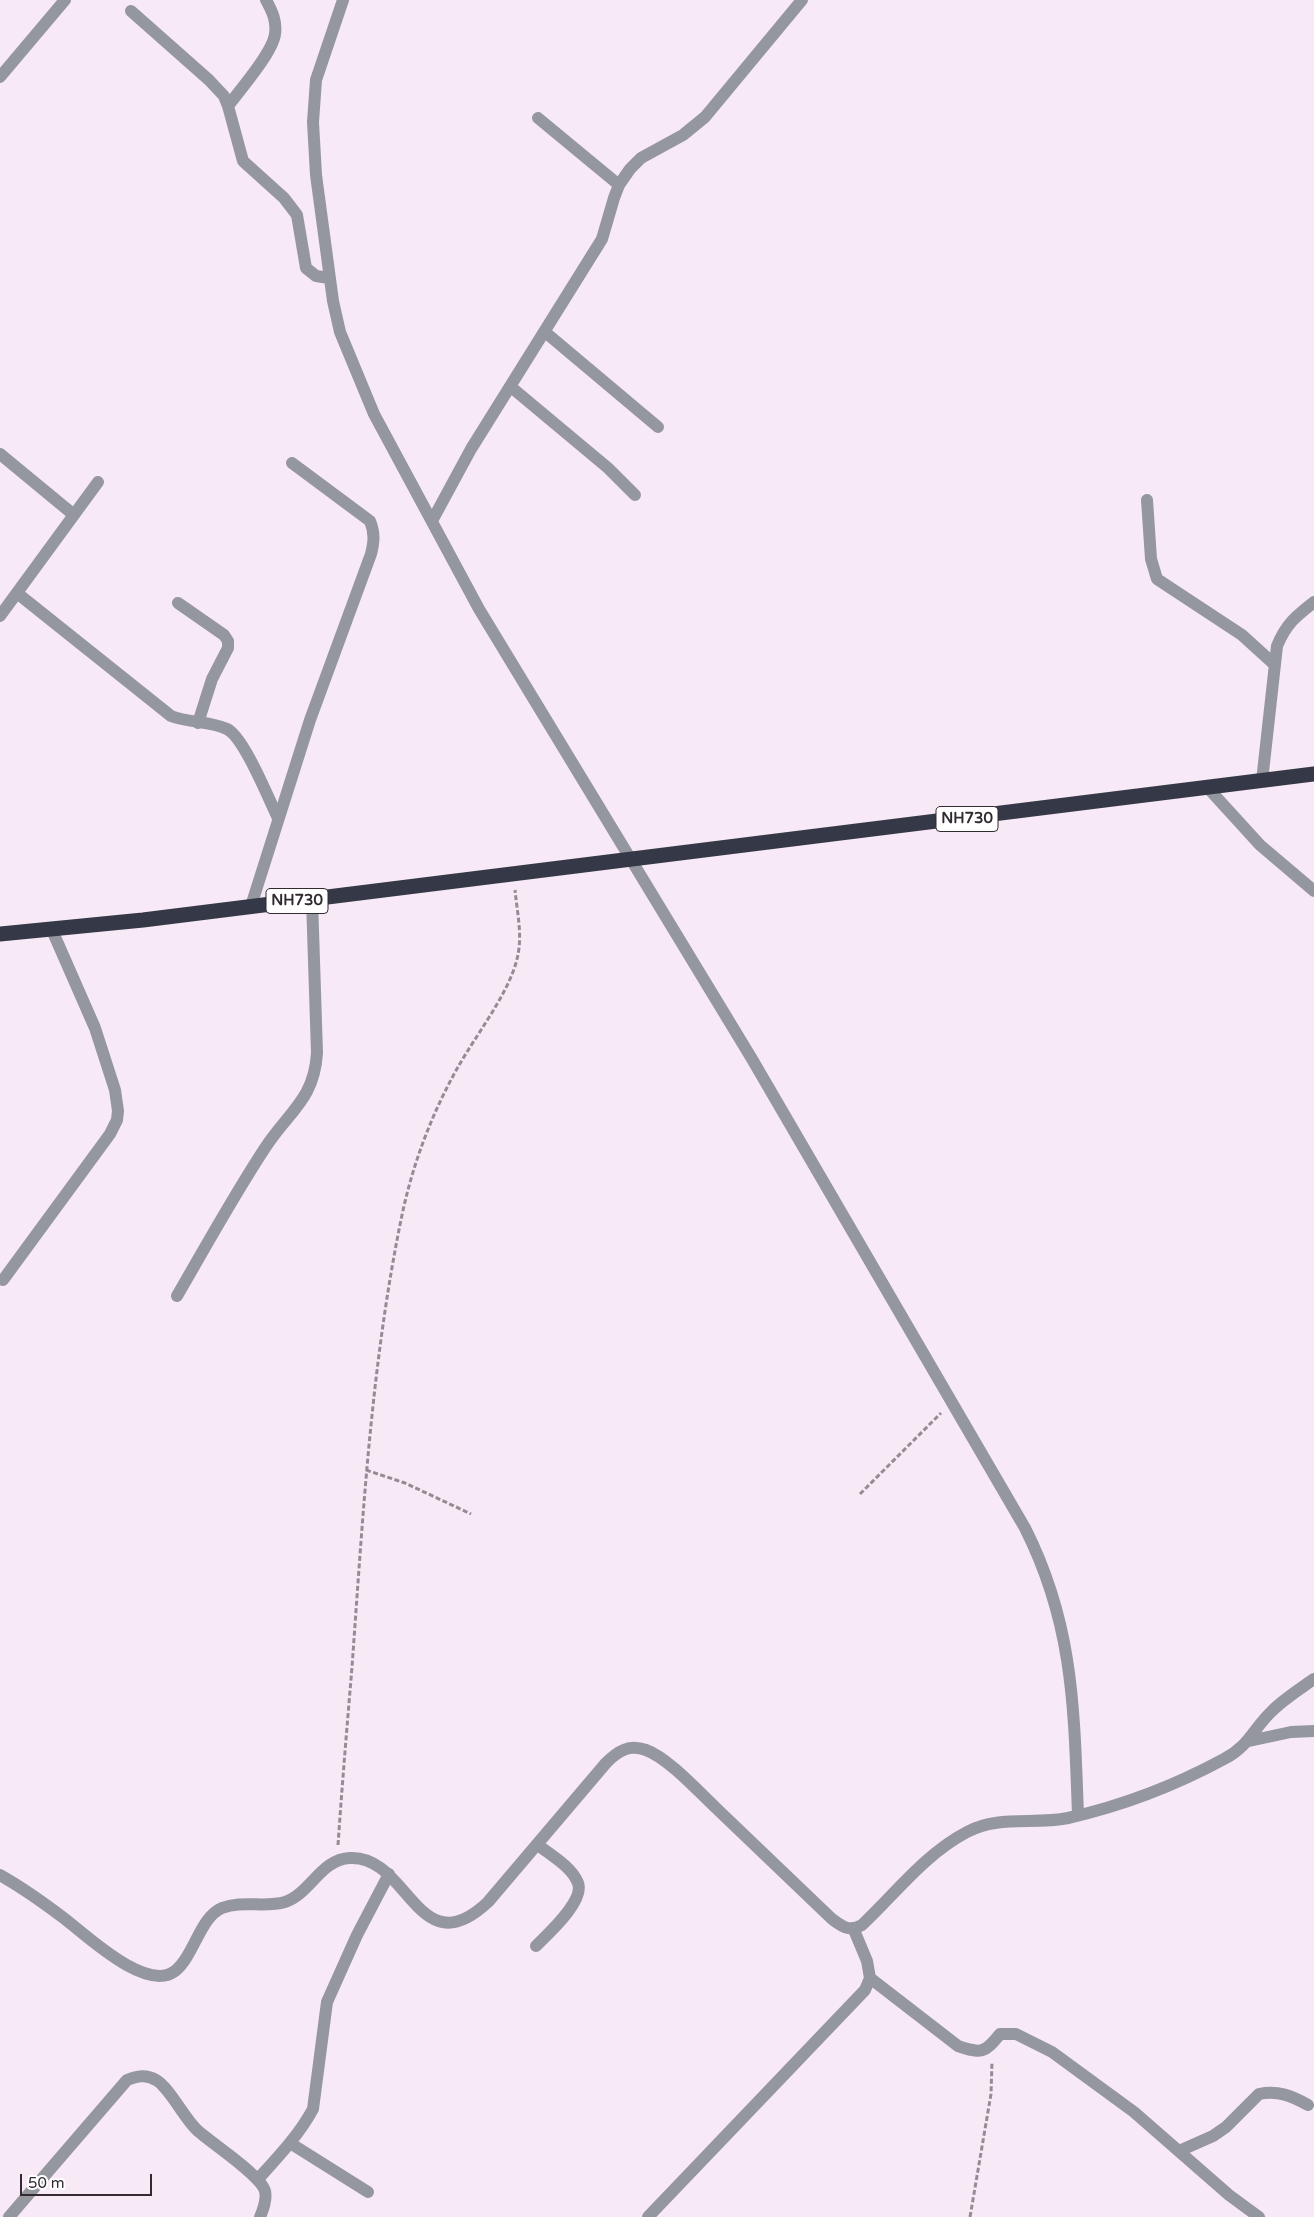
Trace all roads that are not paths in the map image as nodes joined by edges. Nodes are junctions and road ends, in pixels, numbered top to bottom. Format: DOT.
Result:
graph roads {
  1 [pos="65,0"];
  2 [pos="266,0"];
  3 [pos="343,0"];
  4 [pos="802,0"];
  5 [pos="132,11"];
  6 [pos="0,77"];
  7 [pos="228,106"];
  8 [pos="538,118"];
  9 [pos="619,186"];
  10 [pos="323,277"];
  11 [pos="545,332"];
  12 [pos="511,387"];
  13 [pos="658,427"];
  14 [pos="0,454"];
  15 [pos="292,463"];
  16 [pos="98,482"];
  17 [pos="635,495"];
  18 [pos="1147,500"];
  19 [pos="74,515"];
  20 [pos="432,522"];
  21 [pos="17,593"];
  22 [pos="1314,602"];
  23 [pos="178,603"];
  24 [pos="0,616"];
  25 [pos="1275,665"];
  26 [pos="198,724"];
  27 [pos="1314,774"];
  28 [pos="1262,781"];
  29 [pos="1208,788"];
  30 [pos="278,818"];
  31 [pos="625,859"];
  32 [pos="1314,891"];
  33 [pos="312,899"];
  34 [pos="251,906"];
  35 [pos="52,930"];
  36 [pos="0,934"];
  37 [pos="3,1280"];
  38 [pos="178,1296"];
  39 [pos="1314,1679"];
  40 [pos="1314,1731"];
  41 [pos="1249,1741"];
  42 [pos="1072,1816"];
  43 [pos="538,1845"];
  44 [pos="389,1874"];
  45 [pos="0,1875"];
  46 [pos="854,1930"];
  47 [pos="536,1946"];
  48 [pos="870,1978"];
  49 [pos="1308,2105"];
  50 [pos="290,2143"];
  51 [pos="1179,2151"];
  52 [pos="258,2179"];
  53 [pos="368,2192"];
  54 [pos="9,2217"];
  55 [pos="260,2217"];
  56 [pos="648,2217"];
  57 [pos="1259,2217"];
  1 -- 6 [label="street"];
  2 -- 7 [label="street"];
  3 -- 10 [label="street"];
  4 -- 9 [label="street"];
  5 -- 7 [label="street"];
  7 -- 10 [label="street"];
  8 -- 9 [label="street"];
  9 -- 11 [label="street"];
  10 -- 20 [label="street"];
  11 -- 12 [label="street"];
  11 -- 13 [label="street"];
  12 -- 17 [label="street"];
  12 -- 20 [label="street"];
  14 -- 19 [label="street"];
  15 -- 30 [label="street"];
  16 -- 19 [label="street"];
  18 -- 25 [label="street"];
  19 -- 21 [label="street"];
  20 -- 31 [label="street"];
  21 -- 24 [label="street"];
  21 -- 26 [label="street"];
  22 -- 25 [label="street"];
  23 -- 26 [label="street"];
  25 -- 28 [label="street"];
  26 -- 30 [label="street"];
  27 -- 28 [label="highway, NH730"];
  28 -- 29 [label="highway, NH730"];
  29 -- 31 [label="highway, NH730"];
  29 -- 32 [label="street"];
  30 -- 34 [label="street"];
  31 -- 33 [label="highway, NH730"];
  31 -- 42 [label="street"];
  33 -- 34 [label="highway, NH730"];
  33 -- 38 [label="street"];
  34 -- 35 [label="highway, NH730"];
  35 -- 36 [label="highway, NH730"];
  35 -- 37 [label="street"];
  39 -- 41 [label="street"];
  40 -- 41 [label="street"];
  41 -- 42 [label="street"];
  42 -- 46 [label="street"];
  43 -- 44 [label="street"];
  43 -- 46 [label="street"];
  43 -- 47 [label="street"];
  44 -- 45 [label="street"];
  44 -- 50 [label="street"];
  46 -- 48 [label="street"];
  48 -- 51 [label="street"];
  48 -- 56 [label="street"];
  49 -- 51 [label="street"];
  50 -- 52 [label="street"];
  50 -- 53 [label="street"];
  51 -- 57 [label="street"];
  52 -- 54 [label="street"];
  52 -- 55 [label="street"];
}
